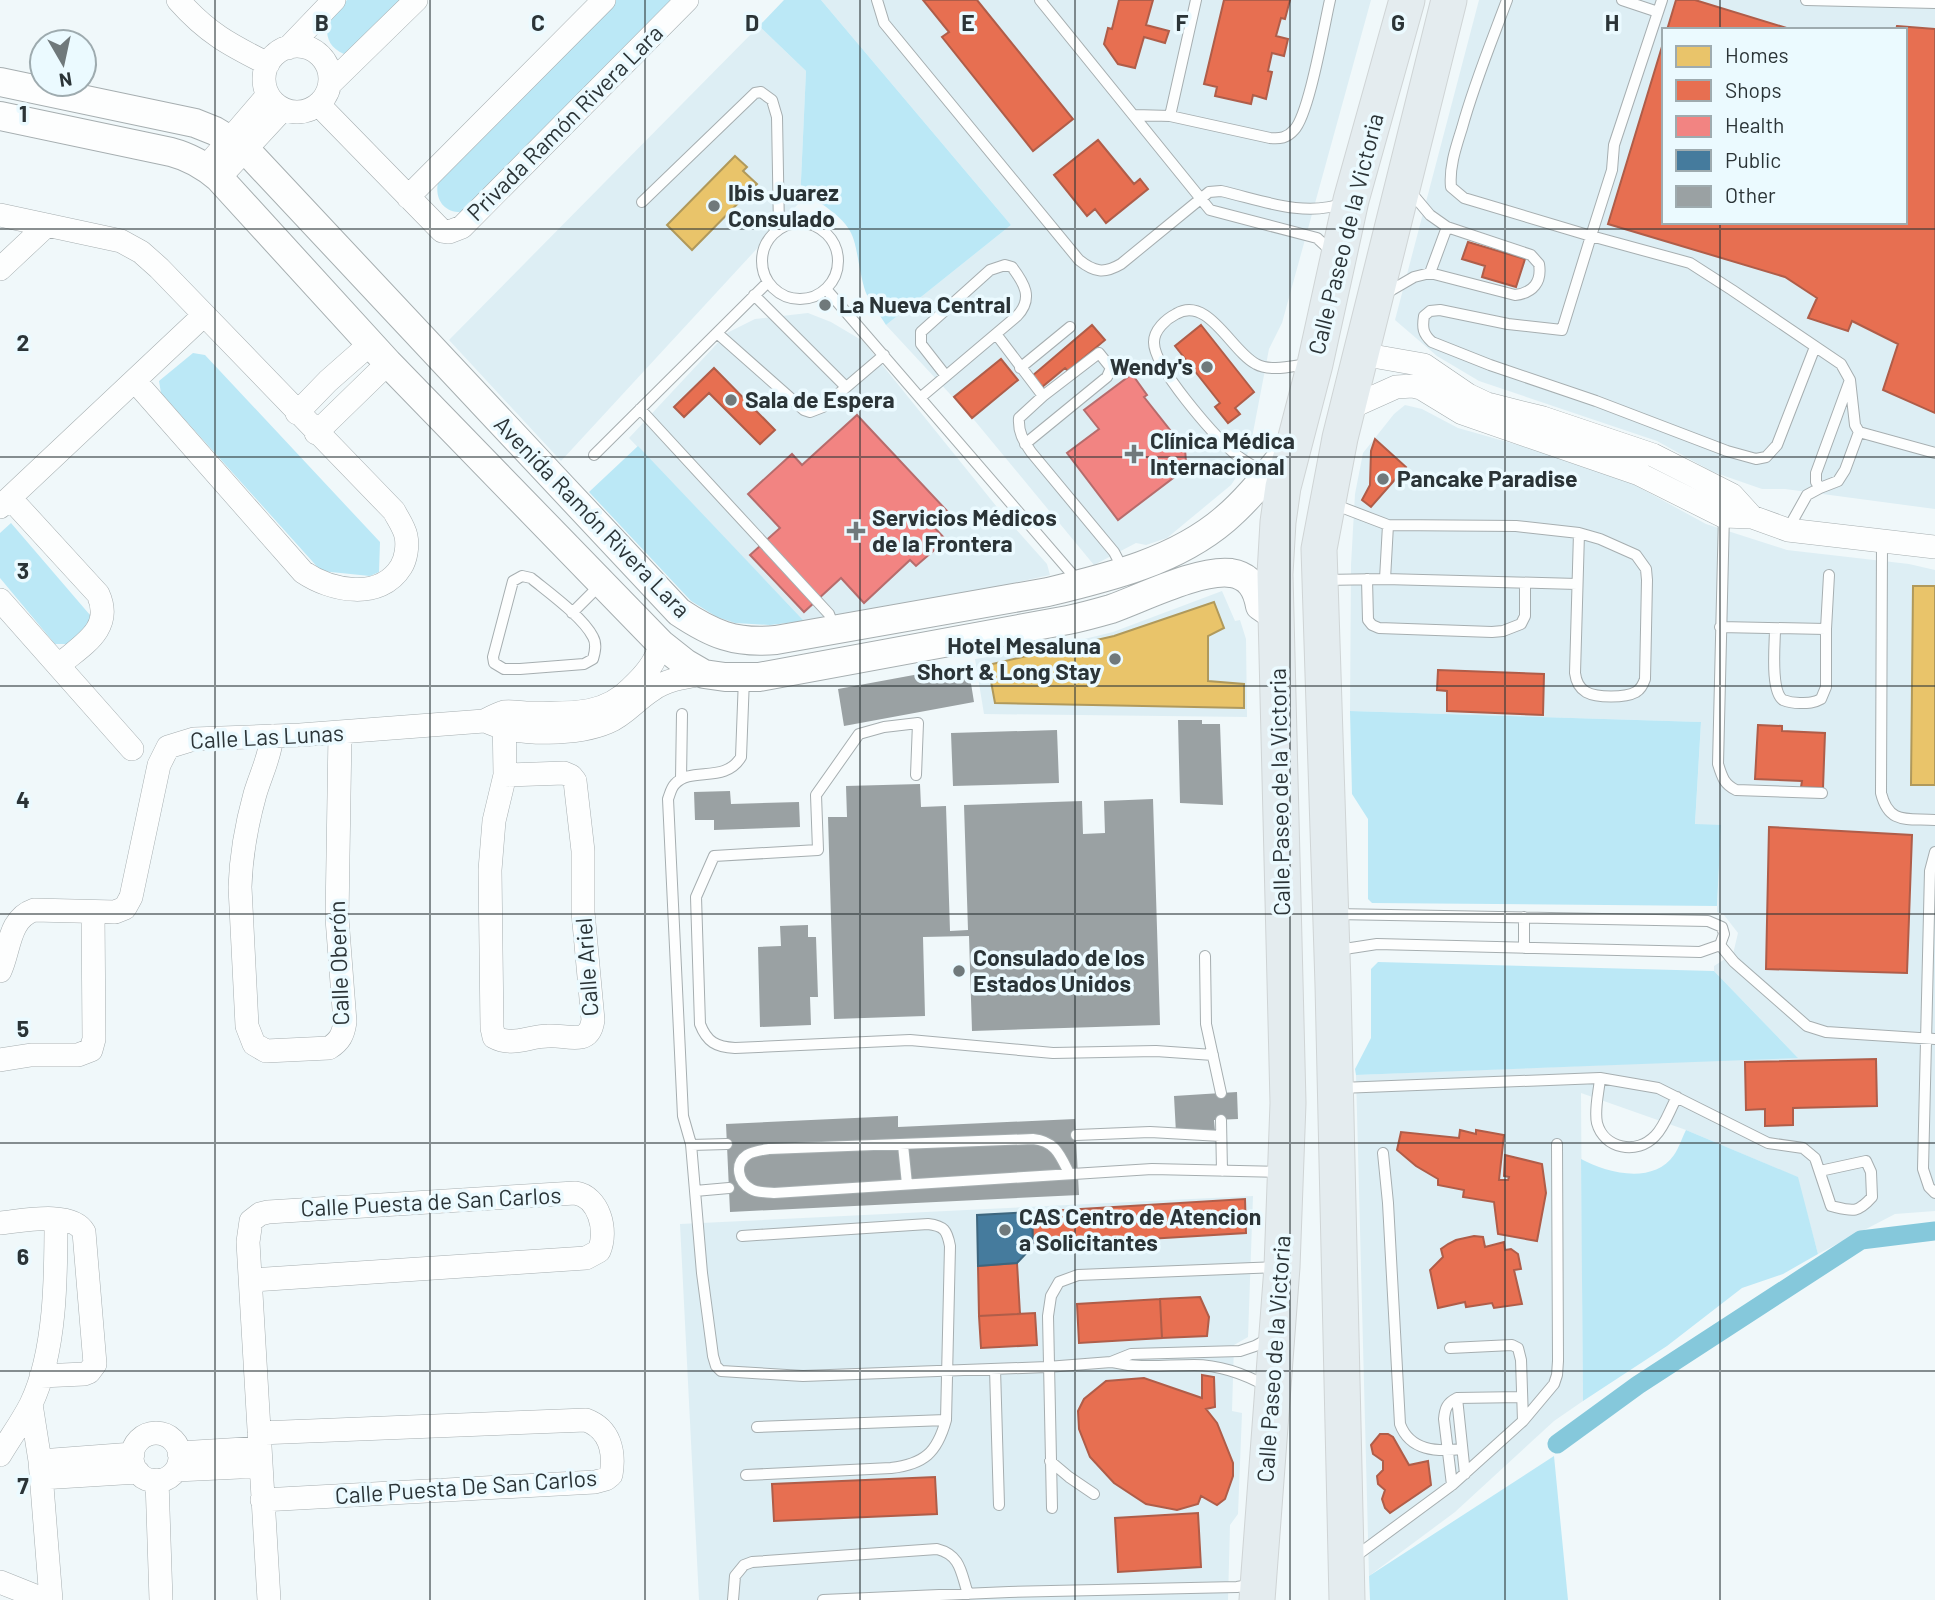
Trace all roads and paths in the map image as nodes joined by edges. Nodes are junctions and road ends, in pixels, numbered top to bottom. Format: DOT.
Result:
graph roads {
  1 [pos="178,0"];
  2 [pos="334,0"];
  3 [pos="416,0"];
  4 [pos="604,0"];
  5 [pos="687,0"];
  6 [pos="877,0"];
  7 [pos="1040,0"];
  8 [pos="1196,0"];
  9 [pos="1330,0"];
  10 [pos="1407,0"];
  11 [pos="1428,0"];
  12 [pos="1449,0"];
  13 [pos="1507,0"];
  14 [pos="1622,0"];
  15 [pos="1662,0"];
  16 [pos="1806,0"];
  17 [pos="1934,2"];
  18 [pos="1658,12"];
  19 [pos="288,48"];
  20 [pos="268,64"];
  21 [pos="0,82"];
  22 [pos="331,83"];
  23 [pos="1423,98"];
  24 [pos="276,102"];
  25 [pos="318,105"];
  26 [pos="1135,115"];
  27 [pos="0,116"];
  28 [pos="1170,116"];
  29 [pos="238,144"];
  30 [pos="212,172"];
  31 [pos="1403,183"];
  32 [pos="408,197"];
  33 [pos="1199,198"];
  34 [pos="1351,200"];
  35 [pos="642,202"];
  36 [pos="0,215"];
  37 [pos="47,225"];
  38 [pos="1447,227"];
  39 [pos="779,229"];
  40 [pos="1591,236"];
  41 [pos="1338,257"];
  42 [pos="0,269"];
  43 [pos="1430,273"];
  44 [pos="768,282"];
  45 [pos="826,289"];
  46 [pos="754,295"];
  47 [pos="1374,299"];
  48 [pos="204,315"];
  49 [pos="1070,327"];
  50 [pos="717,332"];
  51 [pos="996,334"];
  52 [pos="1815,347"];
  53 [pos="379,354"];
  54 [pos="1361,354"];
  55 [pos="884,355"];
  56 [pos="1315,364"];
  57 [pos="1020,368"];
  58 [pos="946,376"];
  59 [pos="1850,380"];
  60 [pos="135,381"];
  61 [pos="846,387"];
  62 [pos="1043,396"];
  63 [pos="920,398"];
  64 [pos="640,409"];
  65 [pos="1347,409"];
  66 [pos="297,413"];
  67 [pos="1859,432"];
  68 [pos="316,433"];
  69 [pos="1025,444"];
  70 [pos="1935,453"];
  71 [pos="594,455"];
  72 [pos="1275,481"];
  73 [pos="560,488"];
  74 [pos="1820,488"];
  75 [pos="5,502"];
  76 [pos="1326,502"];
  77 [pos="1728,505"];
  78 [pos="534,513"];
  79 [pos="1388,525"];
  80 [pos="1788,530"];
  81 [pos="1579,533"];
  82 [pos="1882,542"];
  83 [pos="1935,547"];
  84 [pos="1124,571"];
  85 [pos="1829,575"];
  86 [pos="1367,579"];
  87 [pos="1385,579"];
  88 [pos="1320,580"];
  89 [pos="1525,583"];
  90 [pos="1081,584"];
  91 [pos="1577,584"];
  92 [pos="601,585"];
  93 [pos="0,600"];
  94 [pos="572,613"];
  95 [pos="1092,615"];
  96 [pos="1276,618"];
  97 [pos="1720,627"];
  98 [pos="835,629"];
  99 [pos="1775,629"];
  100 [pos="1826,629"];
  101 [pos="746,642"];
  102 [pos="661,644"];
  103 [pos="59,665"];
  104 [pos="704,674"];
  105 [pos="744,678"];
  106 [pos="682,714"];
  107 [pos="498,721"];
  108 [pos="340,733"];
  109 [pos="272,736"];
  110 [pos="132,749"];
  111 [pos="505,775"];
  112 [pos="916,775"];
  113 [pos="681,779"];
  114 [pos="1822,793"];
  115 [pos="1935,820"];
  116 [pos="1935,852"];
  117 [pos="93,912"];
  118 [pos="1331,913"];
  119 [pos="1524,917"];
  120 [pos="1720,945"];
  121 [pos="1524,948"];
  122 [pos="1332,951"];
  123 [pos="1205,956"];
  124 [pos="0,971"];
  125 [pos="1930,1039"];
  126 [pos="1213,1055"];
  127 [pos="0,1060"];
  128 [pos="1600,1078"];
  129 [pos="1335,1088"];
  130 [pos="1221,1093"];
  131 [pos="1677,1097"];
  132 [pos="1221,1120"];
  133 [pos="1076,1135"];
  134 [pos="1221,1136"];
  135 [pos="727,1144"];
  136 [pos="1557,1144"];
  137 [pos="691,1145"];
  138 [pos="903,1145"];
  139 [pos="1383,1153"];
  140 [pos="1222,1171"];
  141 [pos="1820,1171"];
  142 [pos="1287,1172"];
  143 [pos="1069,1173"];
  144 [pos="907,1184"];
  145 [pos="729,1188"];
  146 [pos="695,1191"];
  147 [pos="1935,1193"];
  148 [pos="57,1219"];
  149 [pos="0,1223"];
  150 [pos="742,1236"];
  151 [pos="1282,1266"];
  152 [pos="252,1280"];
  153 [pos="1278,1331"];
  154 [pos="1450,1348"];
  155 [pos="1196,1359"];
  156 [pos="1047,1367"];
  157 [pos="949,1369"];
  158 [pos="995,1369"];
  159 [pos="41,1376"];
  160 [pos="1273,1390"];
  161 [pos="1522,1397"];
  162 [pos="1457,1398"];
  163 [pos="31,1404"];
  164 [pos="946,1420"];
  165 [pos="1523,1421"];
  166 [pos="757,1427"];
  167 [pos="260,1449"];
  168 [pos="1462,1449"];
  169 [pos="1447,1451"];
  170 [pos="0,1455"];
  171 [pos="1050,1461"];
  172 [pos="157,1466"];
  173 [pos="40,1469"];
  174 [pos="1465,1474"];
  175 [pos="746,1475"];
  176 [pos="1452,1485"];
  177 [pos="1094,1494"];
  178 [pos="262,1500"];
  179 [pos="999,1505"];
  180 [pos="1052,1507"];
  181 [pos="1346,1554"];
  182 [pos="0,1583"];
  183 [pos="1257,1592"];
  184 [pos="968,1594"];
  185 [pos="1009,1596"];
  186 [pos="854,1599"];
  187 [pos="45,1600"];
  188 [pos="51,1600"];
  189 [pos="161,1600"];
  190 [pos="269,1600"];
  191 [pos="733,1600"];
  192 [pos="823,1600"];
  193 [pos="1347,1600"];
  1 -- 20 [label="street"];
  2 -- 19 [label="street"];
  3 -- 22 [label="street"];
  4 -- 32 [label="street"];
  5 -- 32 [label="street, Privada Ramón Rivera Lara"];
  6 -- 33 [label="lane"];
  7 -- 26 [label="lane"];
  8 -- 28 [label="lane"];
  9 -- 28 [label="lane"];
  10 -- 34 [label="main road, Calle Paseo de la Victoria"];
  11 -- 23 [label="main road"];
  12 -- 23 [label="main road, Calle Paseo de la Victoria"];
  13 -- 40 [label="lane"];
  14 -- 18 [label="lane"];
  15 -- 18 [label="lane"];
  16 -- 17 [label="lane"];
  18 -- 40 [label="lane"];
  19 -- 20 [label="street"];
  19 -- 22 [label="street"];
  20 -- 24 [label="street"];
  21 -- 29 [label="street, Avenida Ramón Rivera Lara"];
  22 -- 25 [label="street"];
  23 -- 31 [label="main road, Calle Paseo de la Victoria"];
  24 -- 25 [label="street"];
  24 -- 29 [label="street"];
  25 -- 32 [label="street, Privada Ramón Rivera Lara"];
  26 -- 28 [label="lane"];
  26 -- 33 [label="lane"];
  27 -- 30 [label="street, Avenida Ramón Rivera Lara"];
  29 -- 30 [label="street"];
  29 -- 73 [label="street, Avenida Ramón Rivera Lara"];
  30 -- 53 [label="street, Avenida Ramón Rivera Lara"];
  31 -- 38 [label="lane"];
  31 -- 47 [label="main road, Calle Paseo de la Victoria"];
  33 -- 34 [label="lane"];
  33 -- 41 [label="lane"];
  34 -- 41 [label="main road, Calle Paseo de la Victoria"];
  35 -- 39 [label="lane"];
  36 -- 37 [label="street"];
  37 -- 42 [label="street"];
  37 -- 48 [label="street"];
  38 -- 43 [label="lane"];
  38 -- 43 [label="lane"];
  39 -- 44 [label="lane"];
  39 -- 45 [label="lane"];
  40 -- 52 [label="lane"];
  40 -- 52 [label="lane"];
  41 -- 56 [label="main road, Calle Paseo de la Victoria"];
  43 -- 47 [label="lane"];
  44 -- 45 [label="lane"];
  44 -- 46 [label="lane"];
  45 -- 55 [label="lane"];
  46 -- 50 [label="lane"];
  46 -- 61 [label="lane"];
  47 -- 54 [label="main road, Calle Paseo de la Victoria"];
  48 -- 60 [label="street"];
  48 -- 66 [label="street"];
  49 -- 57 [label="lane"];
  50 -- 61 [label="lane"];
  50 -- 64 [label="lane"];
  51 -- 57 [label="lane"];
  51 -- 58 [label="lane"];
  51 -- 58 [label="lane"];
  52 -- 59 [label="lane"];
  53 -- 66 [label="street"];
  53 -- 68 [label="street"];
  53 -- 78 [label="street, Avenida Ramón Rivera Lara"];
  54 -- 65 [label="main road, Calle Paseo de la Victoria"];
  54 -- 77 [label="street"];
  55 -- 61 [label="lane"];
  55 -- 63 [label="lane"];
  56 -- 72 [label="main road, Calle Paseo de la Victoria"];
  56 -- 72 [label="lane"];
  57 -- 62 [label="lane"];
  58 -- 63 [label="lane"];
  59 -- 67 [label="lane"];
  59 -- 74 [label="lane"];
  60 -- 68 [label="street"];
  60 -- 75 [label="street"];
  62 -- 69 [label="lane"];
  62 -- 69 [label="lane"];
  63 -- 90 [label="lane"];
  64 -- 71 [label="lane"];
  64 -- 98 [label="lane"];
  65 -- 76 [label="main road, Calle Paseo de la Victoria"];
  65 -- 77 [label="street"];
  66 -- 68 [label="street"];
  67 -- 70 [label="lane"];
  67 -- 74 [label="lane"];
  69 -- 84 [label="lane"];
  72 -- 84 [label="street, Avenida Ramón Rivera Lara"];
  72 -- 96 [label="main road, Calle Paseo de la Victoria"];
  73 -- 78 [label="street"];
  73 -- 101 [label="street, Avenida Ramón Rivera Lara"];
  74 -- 80 [label="lane"];
  75 -- 103 [label="street"];
  76 -- 79 [label="lane"];
  76 -- 88 [label="main road, Calle Paseo de la Victoria"];
  77 -- 80 [label="street"];
  77 -- 97 [label="lane"];
  78 -- 92 [label="street, Avenida Ramón Rivera Lara"];
  79 -- 81 [label="lane"];
  79 -- 87 [label="lane"];
  80 -- 82 [label="street"];
  81 -- 91 [label="lane"];
  81 -- 91 [label="lane"];
  82 -- 83 [label="street"];
  82 -- 115 [label="lane"];
  84 -- 90 [label="street, Avenida Ramón Rivera Lara"];
  85 -- 100 [label="lane"];
  86 -- 87 [label="lane"];
  86 -- 88 [label="lane"];
  86 -- 89 [label="lane"];
  87 -- 89 [label="lane"];
  88 -- 118 [label="main road, Calle Paseo de la Victoria"];
  89 -- 91 [label="lane"];
  90 -- 95 [label="street"];
  90 -- 98 [label="street, Avenida Ramón Rivera Lara"];
  92 -- 94 [label="lane"];
  92 -- 102 [label="street, Avenida Ramón Rivera Lara"];
  93 -- 103 [label="street"];
  94 -- 94 [label="lane"];
  95 -- 96 [label="street, Avenida Ramón Rivera Lara"];
  95 -- 105 [label="street, Avenida Ramón Rivera Lara"];
  96 -- 142 [label="main road, Calle Paseo de la Victoria"];
  97 -- 99 [label="lane"];
  97 -- 114 [label="lane"];
  98 -- 101 [label="street, Avenida Ramón Rivera Lara"];
  99 -- 100 [label="lane"];
  99 -- 100 [label="lane"];
  101 -- 105 [label="street"];
  102 -- 104 [label="street, Avenida Ramón Rivera Lara"];
  102 -- 107 [label="street, Calle Las Lunas"];
  103 -- 110 [label="street"];
  104 -- 105 [label="street, Avenida Ramón Rivera Lara"];
  104 -- 107 [label="street, Calle Las Lunas"];
  105 -- 113 [label="lane"];
  106 -- 113 [label="lane"];
  107 -- 108 [label="street, Calle Las Lunas"];
  107 -- 111 [label="street, Calle Ariel"];
  108 -- 109 [label="street, Calle Las Lunas"];
  108 -- 109 [label="street, Calle Oberón"];
  109 -- 117 [label="street, Calle Las Lunas"];
  111 -- 111 [label="street, Calle Ariel"];
  112 -- 126 [label="lane"];
  113 -- 137 [label="lane"];
  116 -- 125 [label="lane"];
  117 -- 124 [label="street, Calle Las Lunas"];
  117 -- 127 [label="street"];
  118 -- 119 [label="lane"];
  118 -- 122 [label="main road, Calle Paseo de la Victoria"];
  119 -- 120 [label="lane"];
  119 -- 121 [label="lane"];
  120 -- 121 [label="lane"];
  120 -- 125 [label="lane"];
  121 -- 122 [label="lane"];
  122 -- 129 [label="main road, Calle Paseo de la Victoria"];
  123 -- 126 [label="lane"];
  125 -- 147 [label="lane"];
  126 -- 130 [label="lane"];
  128 -- 129 [label="lane"];
  128 -- 131 [label="lane"];
  128 -- 131 [label="lane"];
  129 -- 181 [label="main road, Calle Paseo de la Victoria"];
  131 -- 141 [label="lane"];
  132 -- 134 [label="lane"];
  133 -- 134 [label="lane"];
  134 -- 140 [label="lane"];
  135 -- 137 [label="lane"];
  136 -- 165 [label="lane"];
  137 -- 146 [label="lane"];
  138 -- 143 [label="lane"];
  138 -- 144 [label="lane"];
  138 -- 144 [label="lane"];
  139 -- 169 [label="lane"];
  140 -- 142 [label="lane"];
  140 -- 143 [label="lane"];
  141 -- 141 [label="lane"];
  142 -- 151 [label="main road, Calle Paseo de la Victoria"];
  143 -- 144 [label="lane"];
  145 -- 146 [label="lane"];
  146 -- 157 [label="lane"];
  148 -- 149 [label="street"];
  148 -- 159 [label="street"];
  148 -- 159 [label="street"];
  150 -- 157 [label="lane"];
  151 -- 153 [label="main road, Calle Paseo de la Victoria"];
  151 -- 156 [label="lane"];
  152 -- 152 [label="street, Calle Puesta de San Carlos"];
  152 -- 167 [label="street"];
  153 -- 155 [label="lane"];
  153 -- 160 [label="main road, Calle Paseo de la Victoria"];
  154 -- 161 [label="lane"];
  155 -- 156 [label="lane"];
  155 -- 160 [label="lane"];
  156 -- 158 [label="lane"];
  156 -- 171 [label="lane"];
  157 -- 158 [label="lane"];
  157 -- 164 [label="lane"];
  158 -- 179 [label="lane"];
  159 -- 163 [label="street"];
  160 -- 183 [label="main road, Calle Paseo de la Victoria"];
  161 -- 162 [label="lane"];
  161 -- 165 [label="lane"];
  162 -- 168 [label="lane"];
  162 -- 169 [label="lane"];
  163 -- 170 [label="street"];
  163 -- 173 [label="street"];
  164 -- 166 [label="lane"];
  164 -- 175 [label="lane"];
  165 -- 174 [label="lane"];
  167 -- 172 [label="street, Calle Puesta De San Carlos"];
  167 -- 178 [label="street"];
  167 -- 178 [label="street, Calle Puesta De San Carlos"];
  168 -- 169 [label="lane"];
  168 -- 174 [label="lane"];
  169 -- 176 [label="lane"];
  171 -- 177 [label="lane"];
  171 -- 180 [label="lane"];
  172 -- 173 [label="street, Calle Puesta De San Carlos"];
  172 -- 189 [label="street"];
  173 -- 188 [label="street"];
  174 -- 176 [label="lane"];
  176 -- 181 [label="lane"];
  178 -- 190 [label="street"];
  181 -- 193 [label="main road, Calle Paseo de la Victoria"];
  182 -- 187 [label="street"];
  183 -- 185 [label="lane"];
  184 -- 185 [label="lane"];
  184 -- 186 [label="lane"];
  184 -- 191 [label="lane"];
  186 -- 192 [label="lane"];
}
